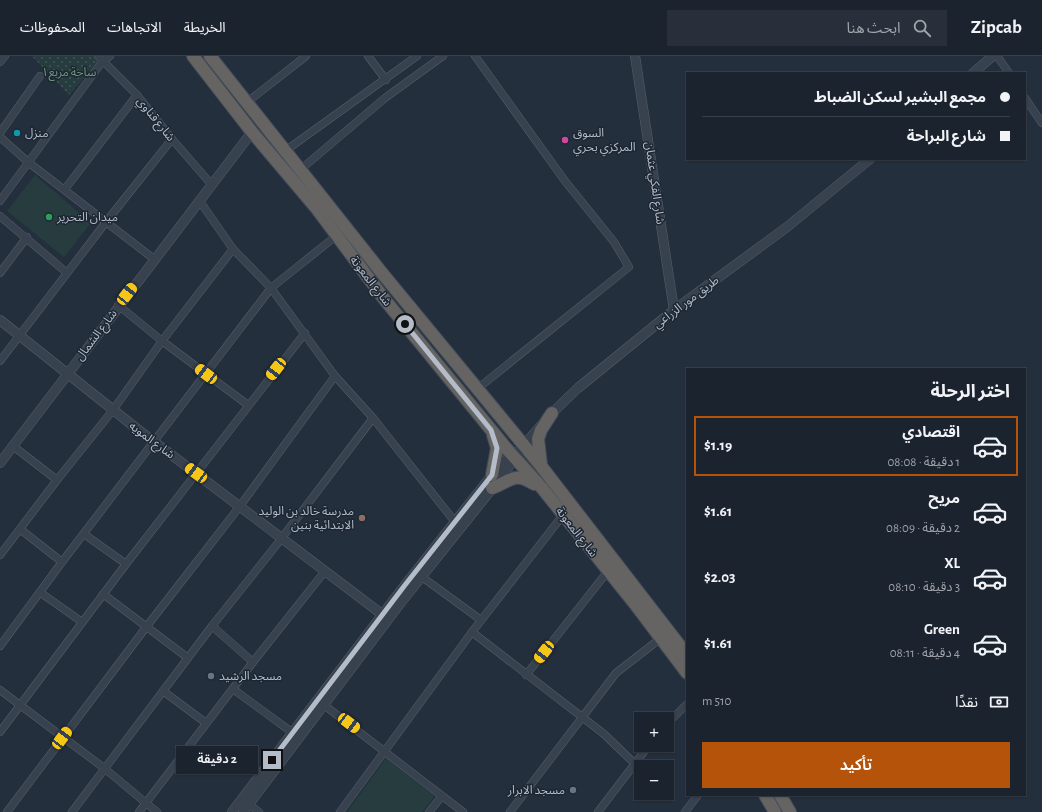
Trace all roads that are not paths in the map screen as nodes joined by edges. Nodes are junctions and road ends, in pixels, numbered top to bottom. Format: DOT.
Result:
graph roads {
  1 [pos="5,56"];
  2 [pos="110,56"];
  3 [pos="193,56"];
  4 [pos="306,56"];
  5 [pos="368,56"];
  6 [pos="417,56"];
  7 [pos="443,56"];
  8 [pos="475,56"];
  9 [pos="635,56"];
  10 [pos="993,56"];
  11 [pos="998,56"];
  12 [pos="214,57"];
  13 [pos="100,59"];
  14 [pos="0,62"];
  15 [pos="974,72"];
  16 [pos="1008,72"];
  17 [pos="40,76"];
  18 [pos="386,80"];
  19 [pos="137,95"];
  20 [pos="1026,99"];
  21 [pos="246,103"];
  22 [pos="1042,123"];
  23 [pos="252,132"];
  24 [pos="0,133"];
  25 [pos="0,137"];
  26 [pos="172,139"];
  27 [pos="285,151"];
  28 [pos="869,160"];
  29 [pos="28,162"];
  30 [pos="300,170"];
  31 [pos="211,184"];
  32 [pos="65,189"];
  33 [pos="199,200"];
  34 [pos="0,201"];
  35 [pos="322,206"];
  36 [pos="0,216"];
  37 [pos="106,222"];
  38 [pos="336,236"];
  39 [pos="27,237"];
  40 [pos="233,249"];
  41 [pos="154,259"];
  42 [pos="0,273"];
  43 [pos="67,273"];
  44 [pos="271,288"];
  45 [pos="118,305"];
  46 [pos="674,310"];
  47 [pos="0,320"];
  48 [pos="305,333"];
  49 [pos="20,335"];
  50 [pos="162,341"];
  51 [pos="0,361"];
  52 [pos="68,373"];
  53 [pos="206,374"];
  54 [pos="335,376"];
  55 [pos="476,389"];
  56 [pos="248,405"];
  57 [pos="113,410"];
  58 [pos="552,413"];
  59 [pos="373,418"];
  60 [pos="491,430"];
  61 [pos="154,442"];
  62 [pos="524,445"];
  63 [pos="13,446"];
  64 [pos="514,457"];
  65 [pos="0,463"];
  66 [pos="541,466"];
  67 [pos="196,473"];
  68 [pos="492,475"];
  69 [pos="57,480"];
  70 [pos="492,488"];
  71 [pos="542,488"];
  72 [pos="240,506"];
  73 [pos="564,515"];
  74 [pos="455,522"];
  75 [pos="20,529"];
  76 [pos="84,534"];
  77 [pos="282,538"];
  78 [pos="0,555"];
  79 [pos="62,562"];
  80 [pos="126,564"];
  81 [pos="325,571"];
  82 [pos="608,571"];
  83 [pos="422,576"];
  84 [pos="41,593"];
  85 [pos="103,594"];
  86 [pos="383,614"];
  87 [pos="481,620"];
  88 [pos="82,622"];
  89 [pos="147,626"];
  90 [pos="212,626"];
  91 [pos="472,632"];
  92 [pos="661,638"];
  93 [pos="0,646"];
  94 [pos="686,654"];
  95 [pos="188,658"];
  96 [pos="253,662"];
  97 [pos="686,672"];
  98 [pos="526,675"];
  99 [pos="233,689"];
  100 [pos="0,690"];
  101 [pos="162,691"];
  102 [pos="324,705"];
  103 [pos="686,705"];
  104 [pos="19,706"];
  105 [pos="674,717"];
  106 [pos="581,718"];
  107 [pos="206,723"];
  108 [pos="0,732"];
  109 [pos="293,733"];
  110 [pos="62,738"];
  111 [pos="386,751"];
  112 [pos="643,752"];
  113 [pos="636,760"];
  114 [pos="634,763"];
  115 [pos="104,768"];
  116 [pos="442,796"];
  117 [pos="697,796"];
  118 [pos="766,796"];
  119 [pos="781,796"];
  120 [pos="145,804"];
  121 [pos="246,808"];
  122 [pos="7,812"];
  123 [pos="72,812"];
  124 [pos="139,812"];
  125 [pos="157,812"];
  126 [pos="232,812"];
  127 [pos="259,812"];
  128 [pos="340,812"];
  129 [pos="429,812"];
  130 [pos="462,812"];
  131 [pos="510,812"];
  132 [pos="598,812"];
  133 [pos="685,812"];
  134 [pos="775,812"];
  135 [pos="790,812"];
  1 -- 14 [label="street"];
  2 -- 13 [label="street"];
  3 -- 23 [label="highway, شارع المعونة"];
  4 -- 21 [label="street"];
  5 -- 18 [label="street"];
  6 -- 18 [label="street"];
  7 -- 30 [label="street"];
  8 -- 55 [label="street"];
  9 -- 46 [label="street, شارع الفكي عثمان"];
  10 -- 15 [label="street"];
  11 -- 16 [label="street"];
  12 -- 21 [label="highway, شارع المعونة"];
  13 -- 19 [label="street, شارع قناوي"];
  13 -- 29 [label="street"];
  17 -- 24 [label="street"];
  18 -- 27 [label="street"];
  19 -- 26 [label="street, شارع قناوي"];
  19 -- 32 [label="street"];
  20 -- 22 [label="street"];
  21 -- 27 [label="highway, شارع المعونة"];
  23 -- 31 [label="street, شارع الشمال"];
  23 -- 35 [label="highway, شارع المعونة"];
  25 -- 29 [label="street"];
  26 -- 31 [label="street, شارع قناوي"];
  26 -- 37 [label="street"];
  27 -- 30 [label="highway, شارع المعونة"];
  28 -- 46 [label="street, طريق مور الزراعي"];
  29 -- 32 [label="street"];
  29 -- 34 [label="street"];
  30 -- 35 [label="highway, شارع المعونة"];
  31 -- 33 [label="street, شارع الشمال"];
  32 -- 37 [label="street"];
  33 -- 40 [label="street"];
  33 -- 41 [label="street, شارع الشمال"];
  35 -- 38 [label="highway, شارع المعونة"];
  35 -- 55 [label="highway, شارع المعونة"];
  36 -- 39 [label="street"];
  37 -- 41 [label="street"];
  37 -- 43 [label="street"];
  38 -- 44 [label="street"];
  38 -- 60 [label="highway, شارع المعونة"];
  39 -- 42 [label="street"];
  39 -- 43 [label="street"];
  40 -- 44 [label="street"];
  40 -- 50 [label="street"];
  41 -- 45 [label="street, شارع الشمال"];
  43 -- 49 [label="street"];
  44 -- 48 [label="street"];
  44 -- 53 [label="street"];
  45 -- 50 [label="street"];
  45 -- 52 [label="street, شارع الشمال"];
  46 -- 58 [label="street, طريق مور الزراعي"];
  47 -- 49 [label="street, شارع المويه"];
  48 -- 54 [label="street"];
  48 -- 56 [label="street"];
  49 -- 51 [label="street"];
  49 -- 52 [label="street, شارع المويه"];
  50 -- 53 [label="street"];
  50 -- 57 [label="street"];
  52 -- 57 [label="street, شارع المويه"];
  52 -- 63 [label="street, شارع الشمال"];
  53 -- 56 [label="street"];
  53 -- 61 [label="street"];
  54 -- 59 [label="street"];
  54 -- 72 [label="street"];
  55 -- 62 [label="highway, شارع المعونة"];
  56 -- 67 [label="street"];
  57 -- 61 [label="street, شارع المويه"];
  57 -- 69 [label="street"];
  58 -- 62 [label="street, طريق مور الزراعي"];
  58 -- 66 [label="highway"];
  59 -- 74 [label="street"];
  59 -- 77 [label="street"];
  60 -- 64 [label="highway, شارع المعونة"];
  60 -- 68 [label="highway"];
  61 -- 67 [label="street, شارع المويه"];
  61 -- 76 [label="street"];
  62 -- 64 [label="street, طريق مور الزراعي"];
  62 -- 66 [label="highway, شارع المعونة"];
  63 -- 65 [label="street, شارع الشمال"];
  63 -- 69 [label="street"];
  64 -- 68 [label="street"];
  64 -- 70 [label="street"];
  64 -- 71 [label="highway, شارع المعونة"];
  66 -- 94 [label="highway, شارع المعونة"];
  67 -- 72 [label="street, شارع المويه"];
  67 -- 80 [label="street"];
  68 -- 74 [label="street"];
  69 -- 75 [label="street"];
  70 -- 71 [label="highway"];
  70 -- 83 [label="street"];
  71 -- 73 [label="highway, شارع المعونة"];
  72 -- 77 [label="street, شارع المويه"];
  72 -- 89 [label="street"];
  73 -- 82 [label="highway, شارع المعونة"];
  73 -- 87 [label="street"];
  74 -- 86 [label="street"];
  75 -- 78 [label="street"];
  75 -- 79 [label="street"];
  76 -- 79 [label="street"];
  76 -- 80 [label="street"];
  77 -- 81 [label="street, شارع المويه"];
  77 -- 90 [label="street"];
  79 -- 84 [label="street"];
  80 -- 85 [label="street"];
  81 -- 86 [label="street, شارع المويه"];
  81 -- 96 [label="street"];
  82 -- 92 [label="highway, شارع المعونة"];
  82 -- 98 [label="street"];
  83 -- 87 [label="street"];
  83 -- 102 [label="street"];
  84 -- 88 [label="street"];
  84 -- 93 [label="street"];
  85 -- 88 [label="street"];
  85 -- 89 [label="street"];
  86 -- 109 [label="street"];
  87 -- 91 [label="street"];
  88 -- 104 [label="street"];
  89 -- 95 [label="street"];
  89 -- 110 [label="street"];
  90 -- 95 [label="street"];
  90 -- 96 [label="street"];
  91 -- 98 [label="street"];
  91 -- 111 [label="street"];
  92 -- 97 [label="highway, شارع المعونة"];
  92 -- 106 [label="street"];
  95 -- 101 [label="street"];
  96 -- 99 [label="street"];
  98 -- 106 [label="street"];
  99 -- 107 [label="street"];
  99 -- 109 [label="street"];
  100 -- 104 [label="street"];
  101 -- 107 [label="street"];
  101 -- 115 [label="street"];
  102 -- 111 [label="street"];
  102 -- 121 [label="street"];
  103 -- 105 [label="street"];
  104 -- 108 [label="street"];
  104 -- 110 [label="street"];
  106 -- 114 [label="street"];
  106 -- 131 [label="street"];
  107 -- 120 [label="street"];
  109 -- 126 [label="street"];
  110 -- 115 [label="street"];
  110 -- 122 [label="street"];
  111 -- 116 [label="street"];
  111 -- 128 [label="street"];
  112 -- 113 [label="street"];
  114 -- 132 [label="street"];
  115 -- 120 [label="street"];
  115 -- 123 [label="street"];
  116 -- 129 [label="street"];
  116 -- 130 [label="street"];
  117 -- 133 [label="street"];
  118 -- 134 [label="highway"];
  119 -- 135 [label="highway"];
  120 -- 124 [label="street"];
  120 -- 125 [label="street"];
  121 -- 127 [label="street"];
}
